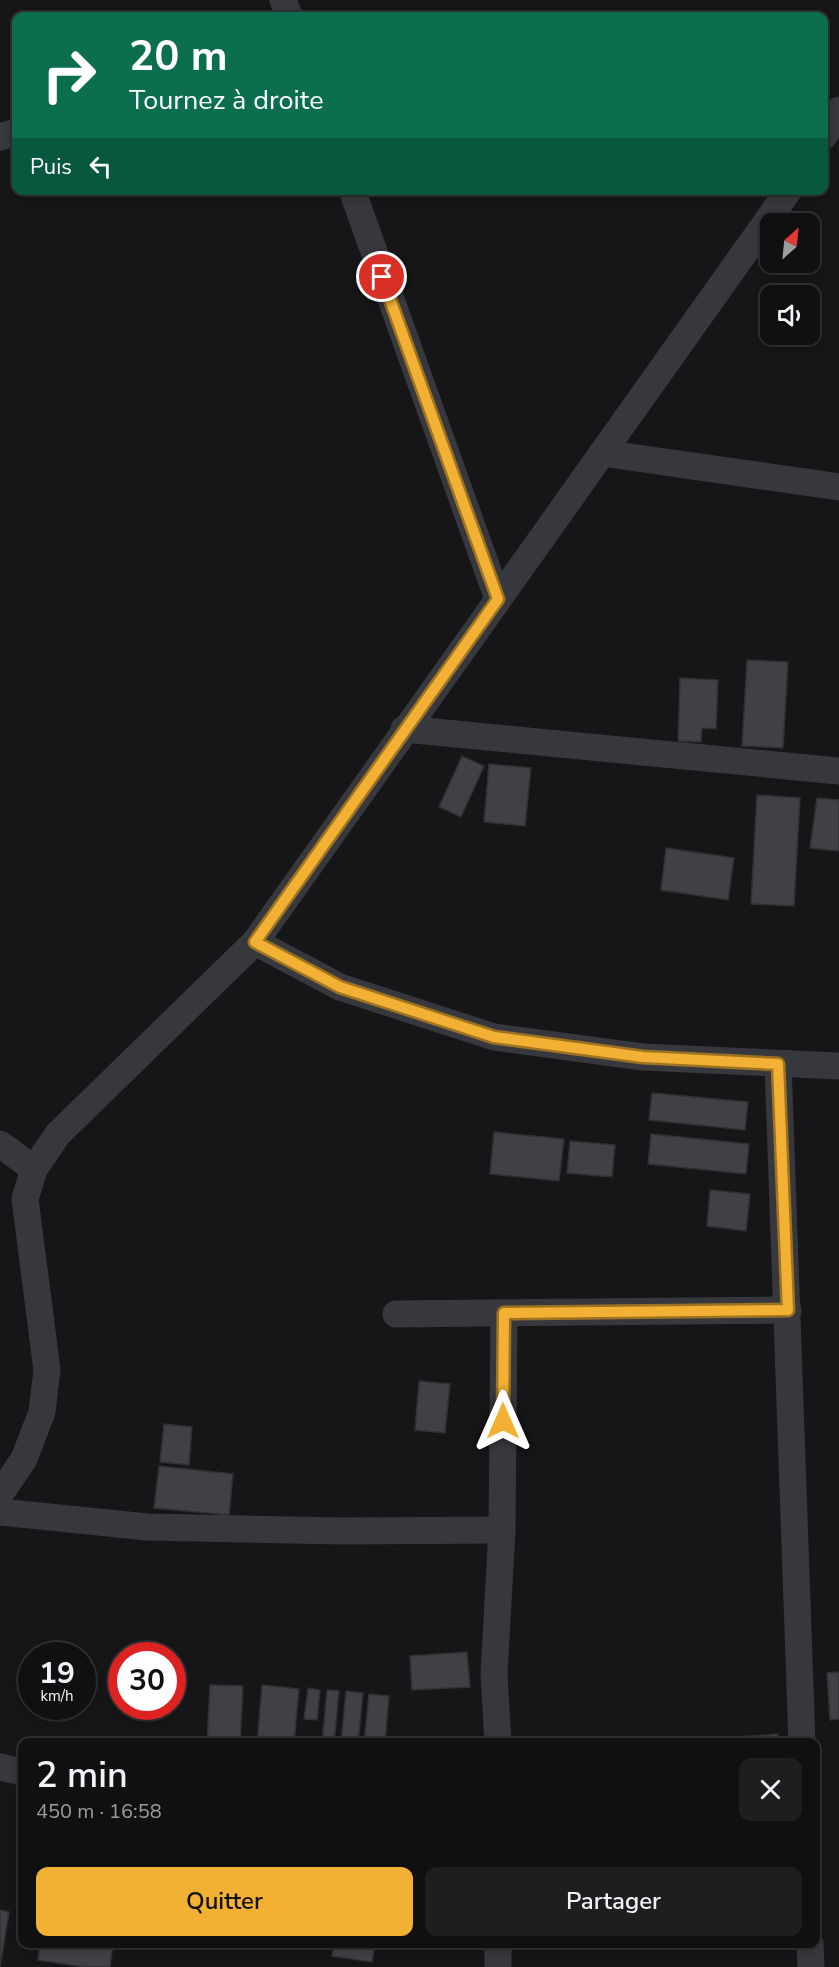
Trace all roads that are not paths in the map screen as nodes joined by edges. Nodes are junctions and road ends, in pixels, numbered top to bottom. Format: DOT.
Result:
graph roads {
  1 [pos="839,110"];
  2 [pos="828,129"];
  3 [pos="354,195"];
  4 [pos="785,195"];
  5 [pos="602,453"];
  6 [pos="839,487"];
  7 [pos="498,599"];
  8 [pos="404,729"];
  9 [pos="839,771"];
  10 [pos="255,942"];
  11 [pos="778,1064"];
  12 [pos="839,1066"];
  13 [pos="0,1144"];
  14 [pos="34,1169"];
  15 [pos="788,1310"];
  16 [pos="504,1313"];
  17 [pos="396,1314"];
  18 [pos="0,1494"];
  19 [pos="0,1512"];
  20 [pos="502,1530"];
  21 [pos="498,1738"];
  22 [pos="802,1738"];
  23 [pos="0,1767"];
  24 [pos="18,1771"];
  25 [pos="498,1948"];
  26 [pos="810,1948"];
  27 [pos="498,1967"];
  28 [pos="811,1967"];
  1 -- 2 [label="street"];
  3 -- 7 [label="street"];
  4 -- 5 [label="street"];
  5 -- 6 [label="street"];
  5 -- 7 [label="street"];
  7 -- 8 [label="street"];
  8 -- 9 [label="street"];
  8 -- 10 [label="street"];
  10 -- 11 [label="street"];
  10 -- 14 [label="street"];
  11 -- 12 [label="street"];
  11 -- 15 [label="street"];
  13 -- 14 [label="street"];
  14 -- 18 [label="street"];
  15 -- 16 [label="street"];
  15 -- 22 [label="street"];
  16 -- 17 [label="street"];
  16 -- 20 [label="street"];
  19 -- 20 [label="street"];
  20 -- 21 [label="street"];
  23 -- 24 [label="street"];
  25 -- 27 [label="street"];
  26 -- 28 [label="street"];
}
